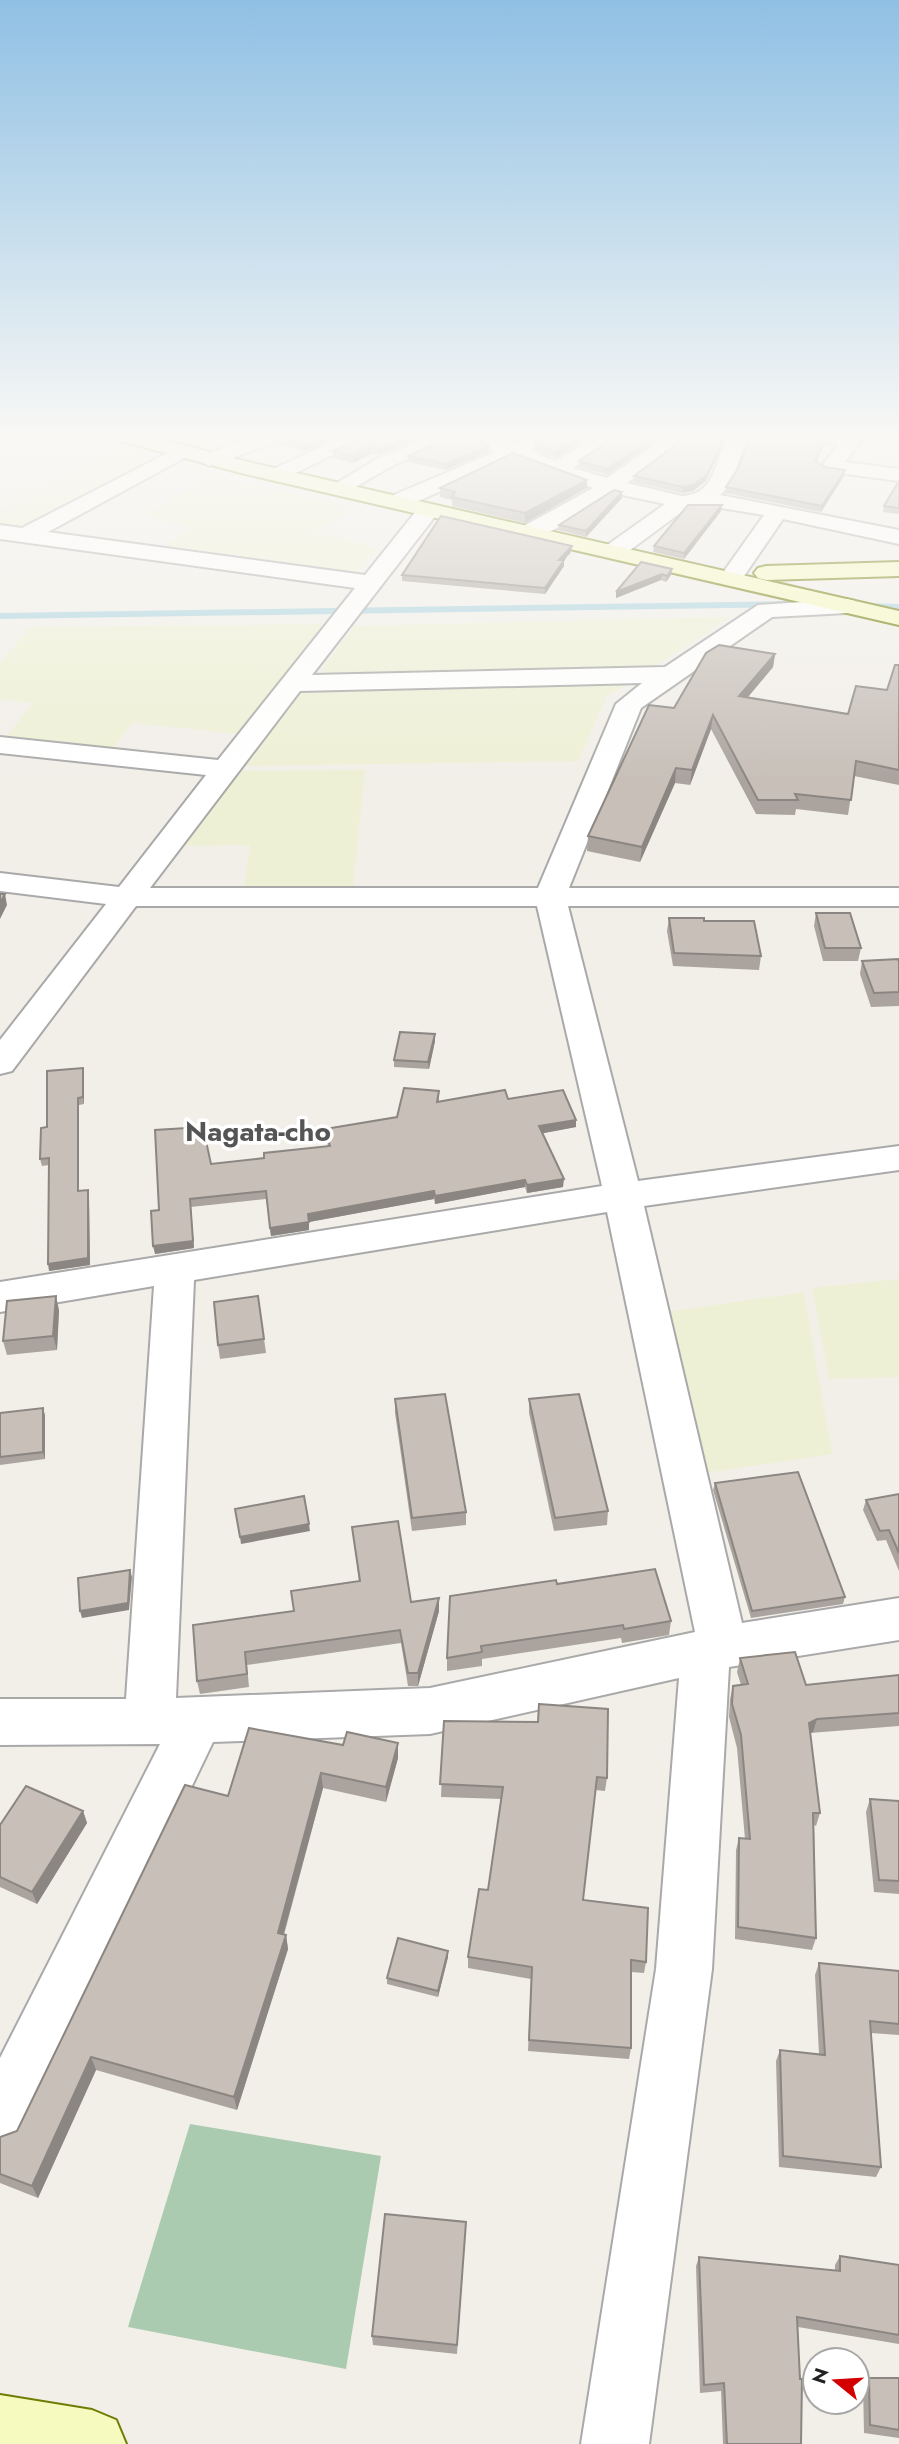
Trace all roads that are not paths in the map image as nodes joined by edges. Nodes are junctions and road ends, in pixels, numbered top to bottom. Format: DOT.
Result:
graph roads {
  1 [pos="141,551"];
  2 [pos="396,551"];
  3 [pos="614,551"];
  4 [pos="744,551"];
  5 [pos="899,569"];
  6 [pos="724,574"];
  7 [pos="371,583"];
  8 [pos="839,604"];
  9 [pos="899,618"];
  10 [pos="670,675"];
  11 [pos="291,683"];
  12 [pos="0,745"];
  13 [pos="225,769"];
  14 [pos="0,882"];
  15 [pos="126,897"];
  16 [pos="550,897"];
  17 [pos="899,897"];
  18 [pos="0,1063"];
  19 [pos="899,1158"];
  20 [pos="624,1196"];
  21 [pos="175,1269"];
  22 [pos="0,1297"];
  23 [pos="899,1619"];
  24 [pos="715,1648"];
  25 [pos="174,1721"];
  26 [pos="0,1722"];
  27 [pos="0,2121"];
  28 [pos="0,2429"];
  29 [pos="92,2444"];
  30 [pos="615,2444"];
  1 -- 7 [label="street"];
  2 -- 7 [label="street"];
  3 -- 6 [label="main road"];
  4 -- 6 [label="street"];
  5 -- 6 [label="main road"];
  6 -- 8 [label="main road"];
  7 -- 11 [label="street"];
  8 -- 9 [label="main road"];
  8 -- 10 [label="street"];
  10 -- 11 [label="street"];
  10 -- 16 [label="street"];
  11 -- 13 [label="street"];
  12 -- 13 [label="street"];
  13 -- 15 [label="street"];
  14 -- 15 [label="street"];
  15 -- 16 [label="street"];
  15 -- 18 [label="street"];
  16 -- 17 [label="street"];
  16 -- 20 [label="street"];
  19 -- 20 [label="street"];
  20 -- 21 [label="street"];
  20 -- 24 [label="street"];
  21 -- 22 [label="street"];
  21 -- 25 [label="street"];
  23 -- 24 [label="street"];
  24 -- 25 [label="street"];
  24 -- 30 [label="street"];
  25 -- 26 [label="street"];
  25 -- 27 [label="street"];
  28 -- 29 [label="main road"];
}
